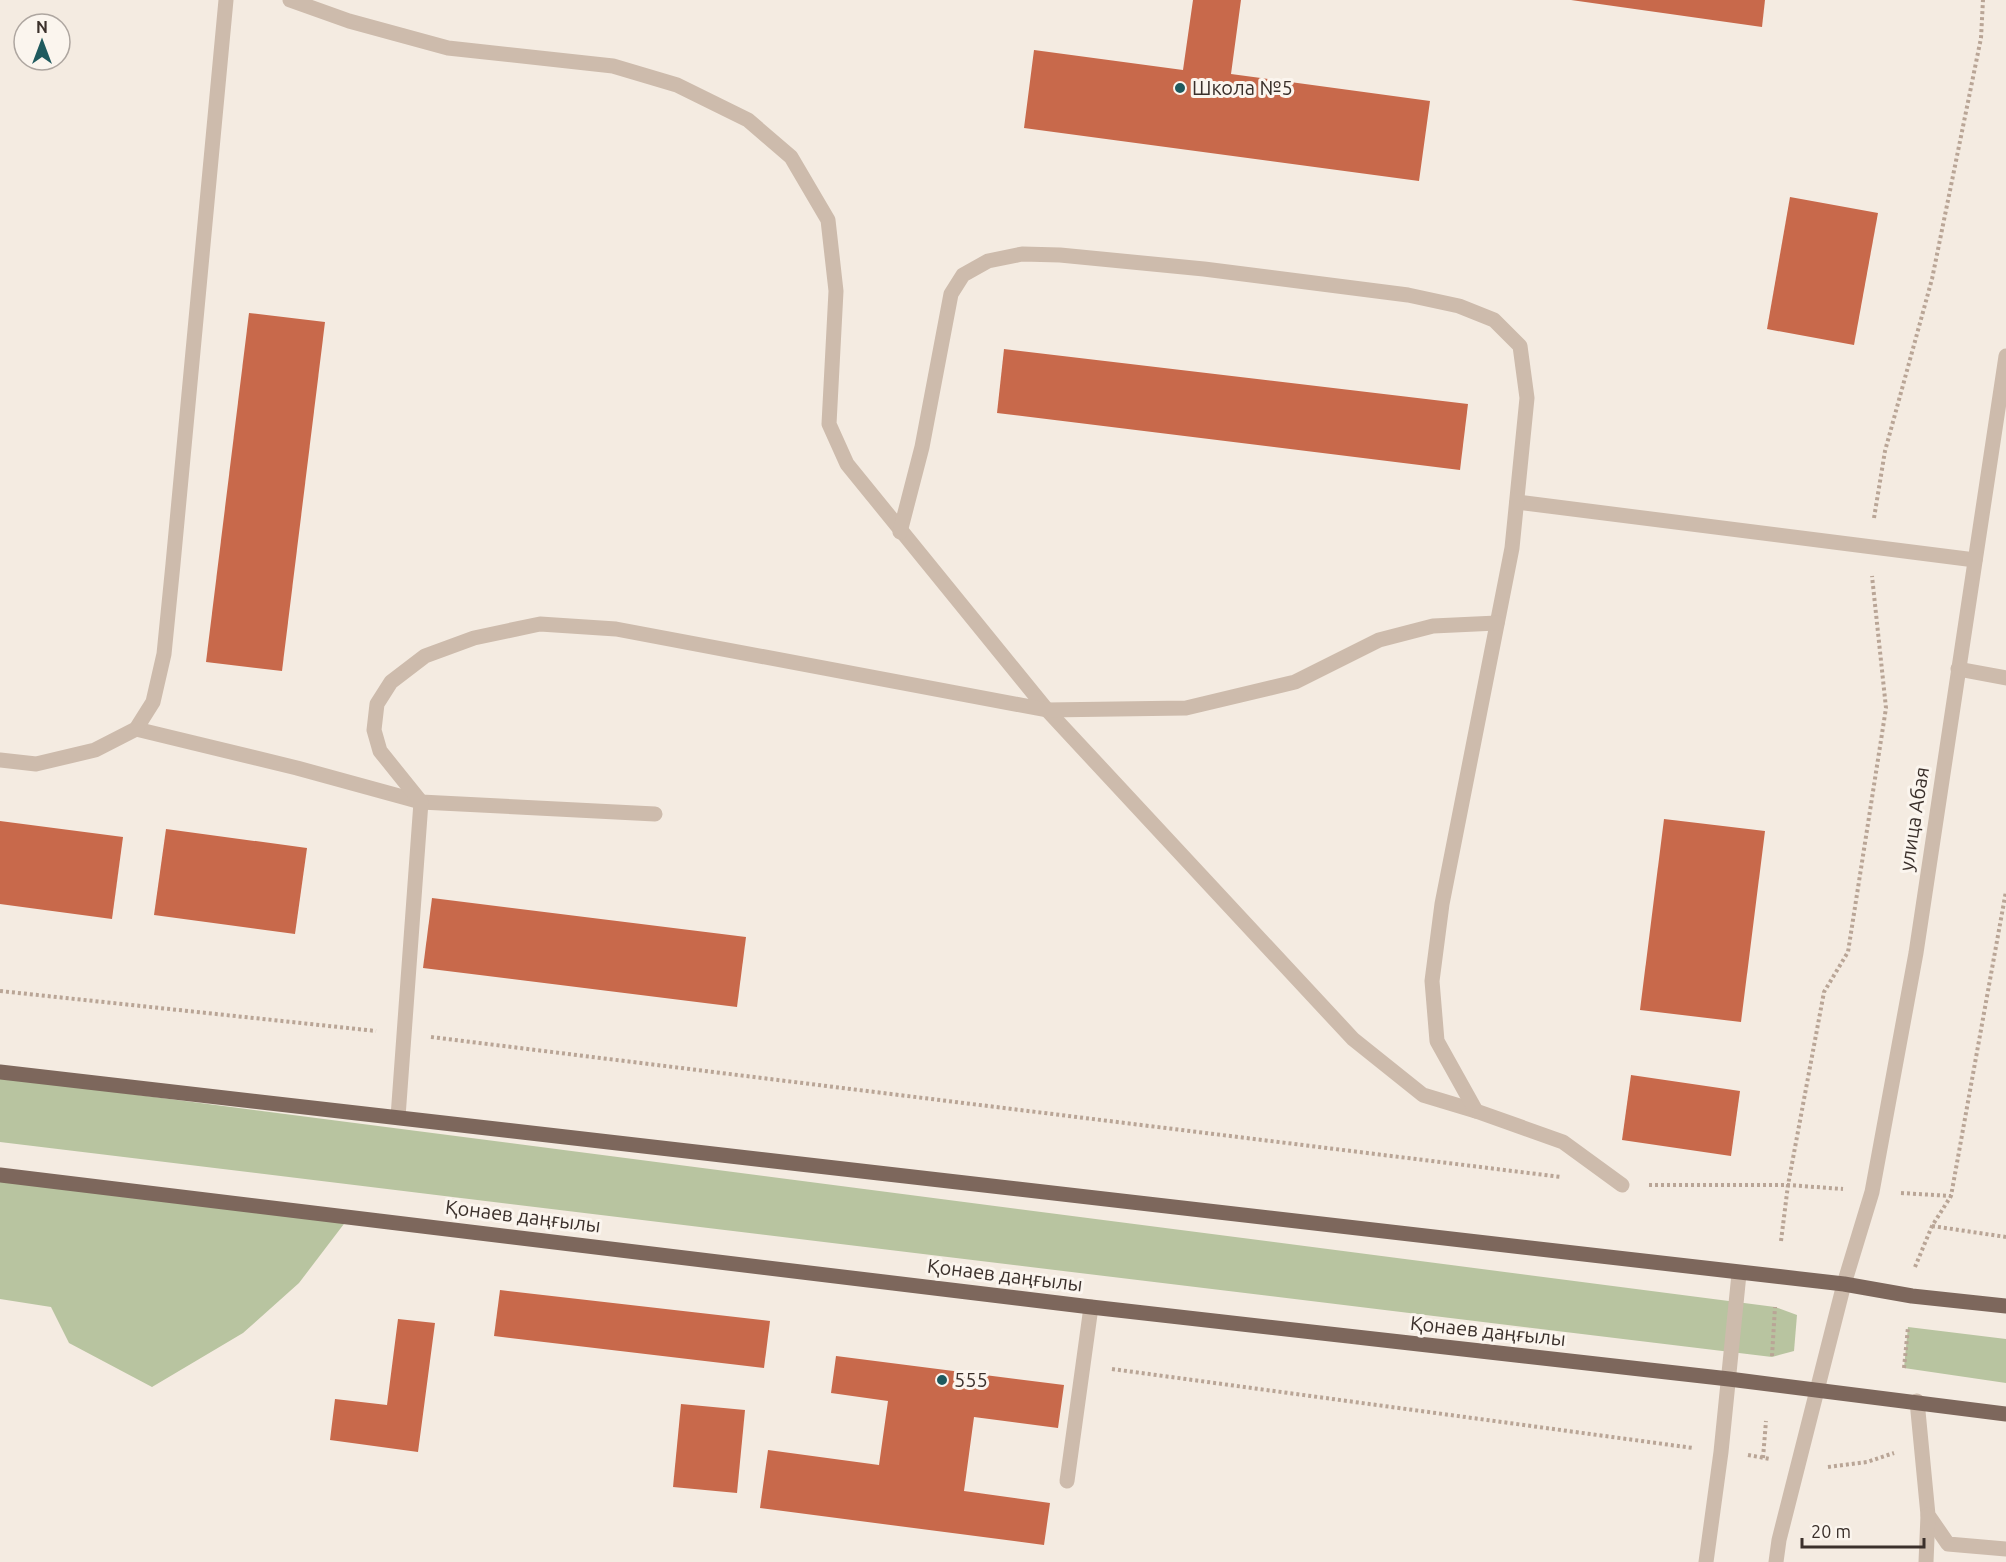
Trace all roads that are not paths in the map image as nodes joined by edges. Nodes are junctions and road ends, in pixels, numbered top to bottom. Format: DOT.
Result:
graph roads {
  1 [pos="226,0"];
  2 [pos="290,0"];
  3 [pos="2006,356"];
  4 [pos="1517,502"];
  5 [pos="900,532"];
  6 [pos="1975,560"];
  7 [pos="1497,624"];
  8 [pos="1958,669"];
  9 [pos="2006,678"];
  10 [pos="1047,710"];
  11 [pos="136,729"];
  12 [pos="0,760"];
  13 [pos="421,802"];
  14 [pos="655,814"];
  15 [pos="0,1072"];
  16 [pos="1476,1111"];
  17 [pos="398,1117"];
  18 [pos="0,1175"];
  19 [pos="1622,1185"];
  20 [pos="1740,1274"];
  21 [pos="1844,1284"];
  22 [pos="2006,1306"];
  23 [pos="1091,1307"];
  24 [pos="1729,1379"];
  25 [pos="1817,1390"];
  26 [pos="1917,1401"];
  27 [pos="2006,1414"];
  28 [pos="1067,1480"];
  29 [pos="1928,1515"];
  30 [pos="2006,1549"];
  31 [pos="1706,1562"];
  32 [pos="1776,1562"];
  33 [pos="1926,1562"];
  1 -- 11 [label="street"];
  2 -- 5 [label="street"];
  3 -- 6 [label="street, улица Абая"];
  4 -- 5 [label="street"];
  4 -- 6 [label="street"];
  4 -- 7 [label="street"];
  5 -- 10 [label="street"];
  6 -- 8 [label="street, улица Абая"];
  7 -- 10 [label="street"];
  7 -- 16 [label="street"];
  8 -- 9 [label="street"];
  8 -- 21 [label="street, улица Абая"];
  10 -- 13 [label="street"];
  10 -- 16 [label="street"];
  11 -- 12 [label="street"];
  11 -- 13 [label="street"];
  13 -- 14 [label="street"];
  13 -- 17 [label="street"];
  15 -- 17 [label="main road"];
  16 -- 19 [label="street"];
  17 -- 20 [label="main road"];
  18 -- 23 [label="main road, Қонаев даңғылы"];
  20 -- 21 [label="main road"];
  20 -- 24 [label="street"];
  21 -- 22 [label="main road"];
  21 -- 25 [label="street, улица Абая"];
  23 -- 24 [label="main road, Қонаев даңғылы"];
  23 -- 28 [label="street"];
  24 -- 25 [label="main road, Қонаев даңғылы"];
  24 -- 31 [label="street"];
  25 -- 26 [label="main road, Қонаев даңғылы"];
  25 -- 32 [label="street, улица Абая"];
  26 -- 27 [label="main road, Қонаев даңғылы"];
  26 -- 29 [label="street"];
  29 -- 30 [label="street"];
  29 -- 33 [label="street"];
}
